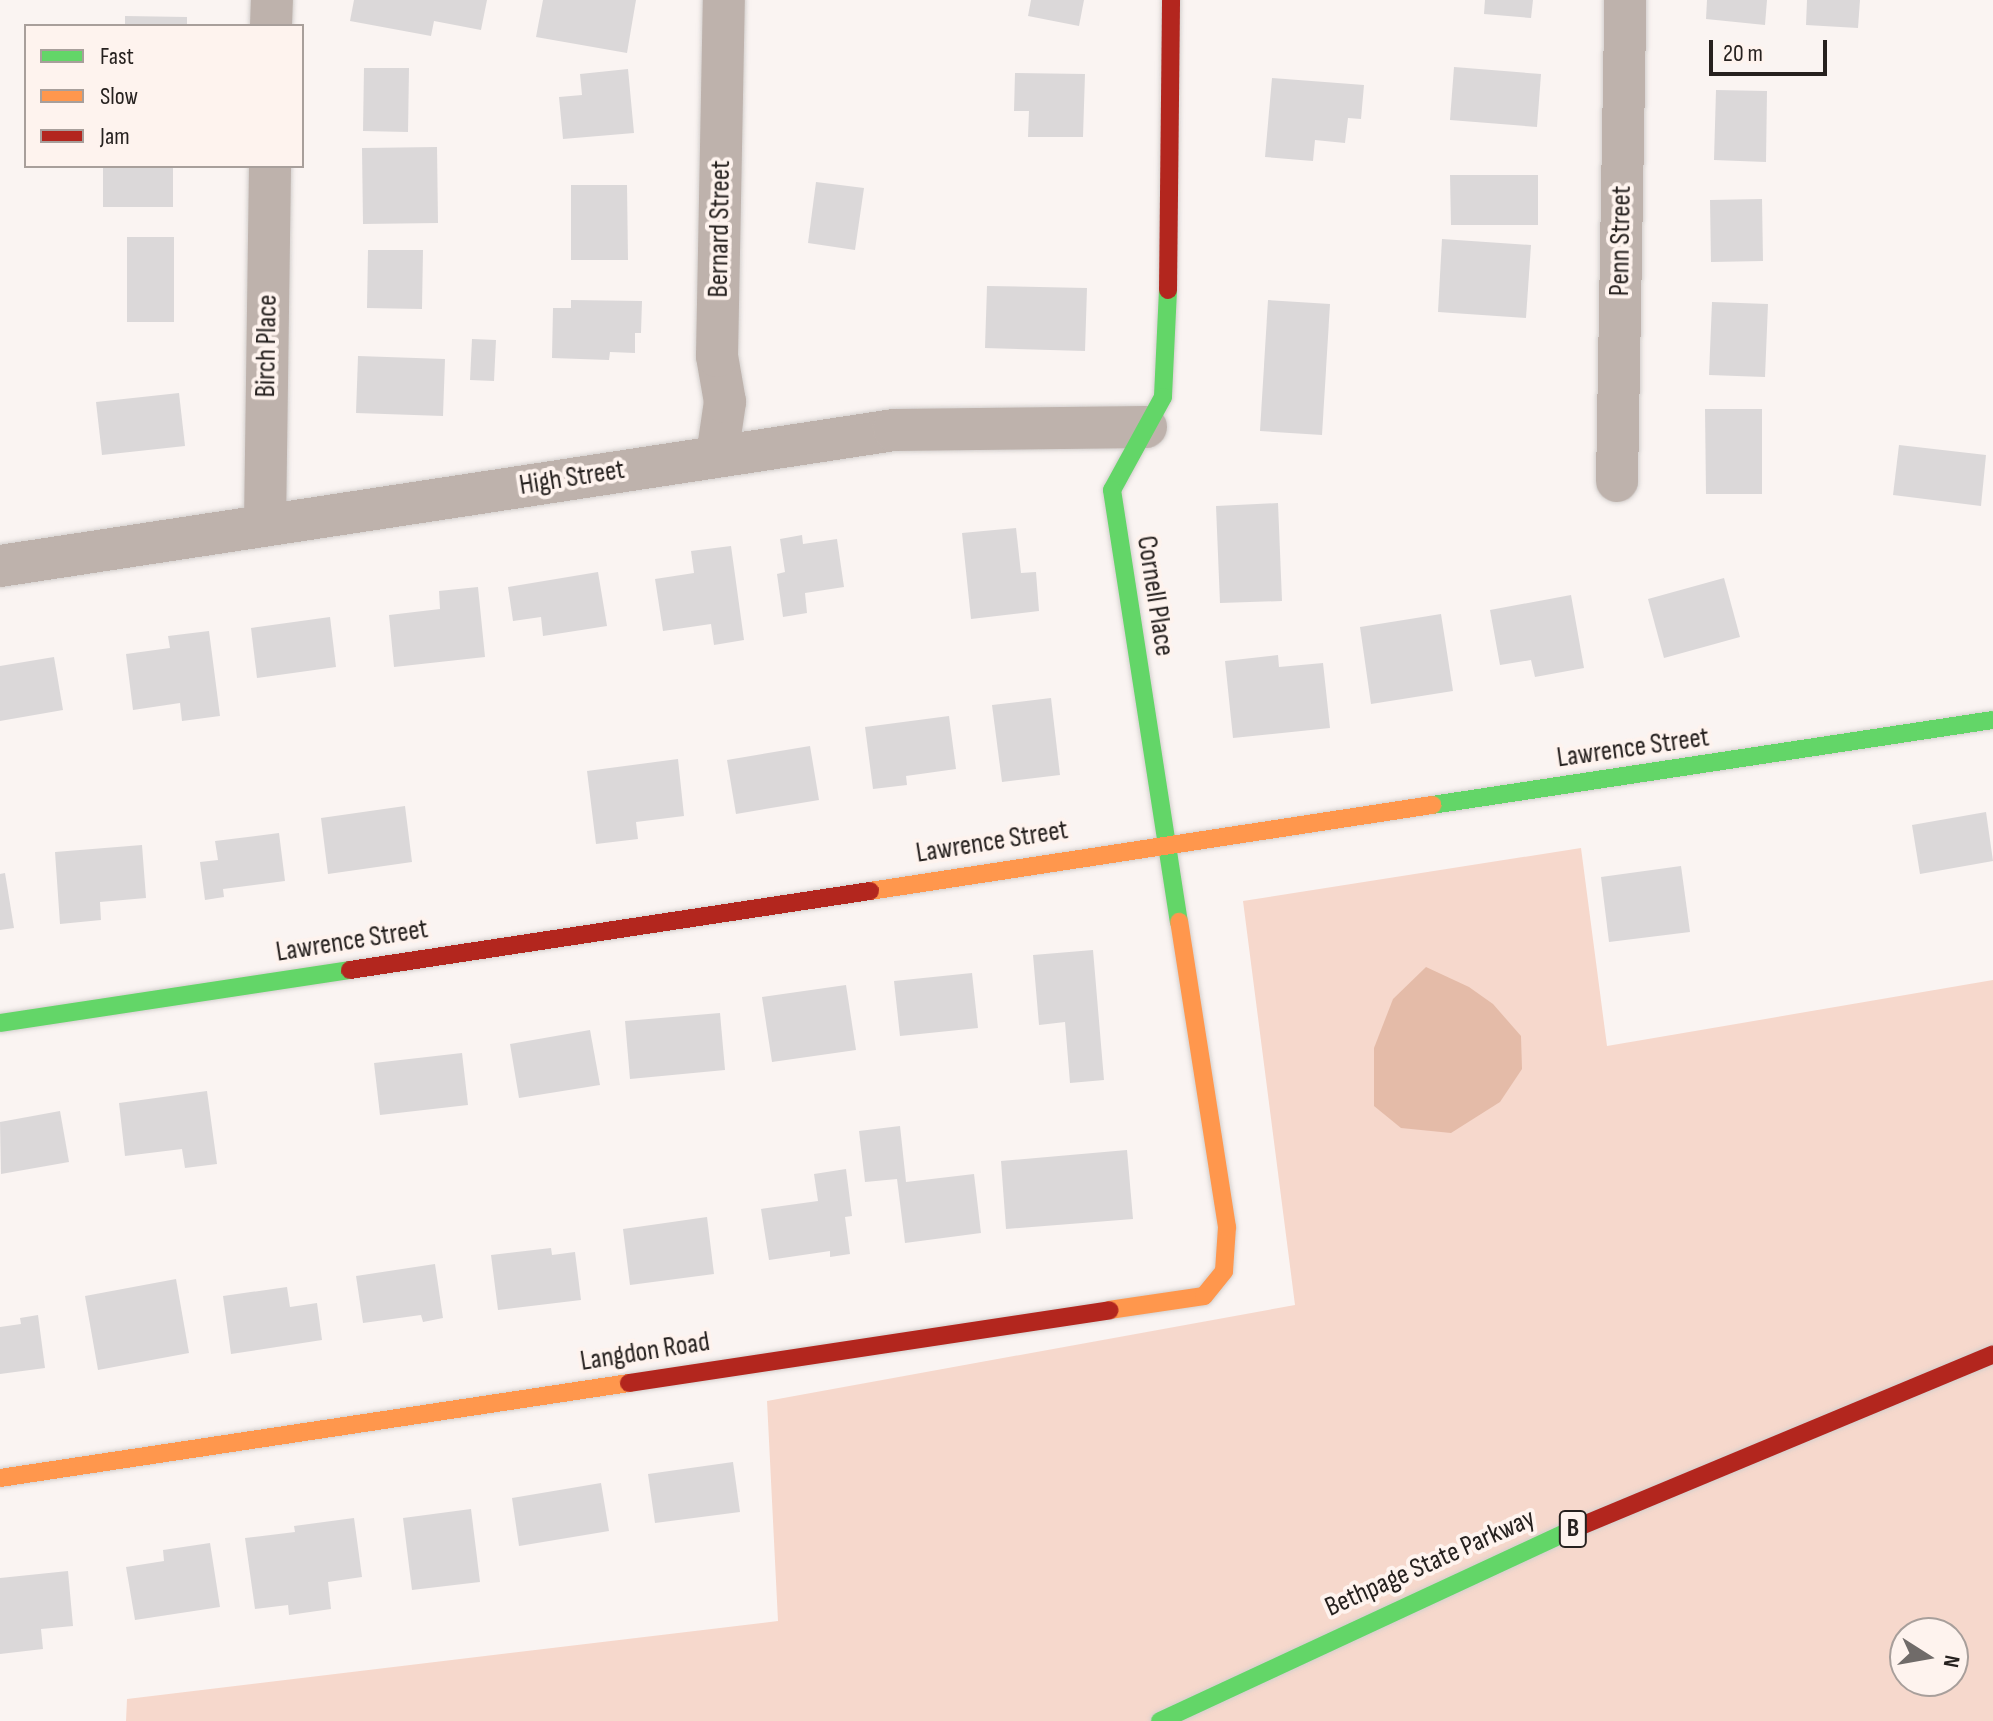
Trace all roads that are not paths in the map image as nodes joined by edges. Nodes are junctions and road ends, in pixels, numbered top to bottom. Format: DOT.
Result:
graph roads {
  1 [pos="272,0"];
  2 [pos="724,0"];
  3 [pos="1171,0"];
  4 [pos="1625,0"];
  5 [pos="271,24"];
  6 [pos="270,168"];
  7 [pos="1146,427"];
  8 [pos="717,456"];
  9 [pos="1617,481"];
  10 [pos="265,525"];
  11 [pos="0,566"];
  12 [pos="1993,720"];
  13 [pos="1166,844"];
  14 [pos="0,1023"];
  15 [pos="1224,1208"];
  16 [pos="1993,1354"];
  17 [pos="0,1478"];
  18 [pos="1160,1721"];
  1 -- 5 [label="street"];
  2 -- 8 [label="street, Bernard Street"];
  3 -- 7 [label="main road, Cornell Place"];
  4 -- 9 [label="street, Penn Street"];
  6 -- 10 [label="street, Birch Place"];
  7 -- 8 [label="street, High Street"];
  7 -- 13 [label="main road, Cornell Place"];
  8 -- 10 [label="street, High Street"];
  10 -- 11 [label="street, High Street"];
  12 -- 13 [label="main road, Lawrence Street"];
  13 -- 14 [label="main road, Lawrence Street"];
  13 -- 15 [label="main road, Cornell Place"];
  15 -- 17 [label="main road, Langdon Road"];
  16 -- 18 [label="main road, Bethpage State Parkway / B"];
}
